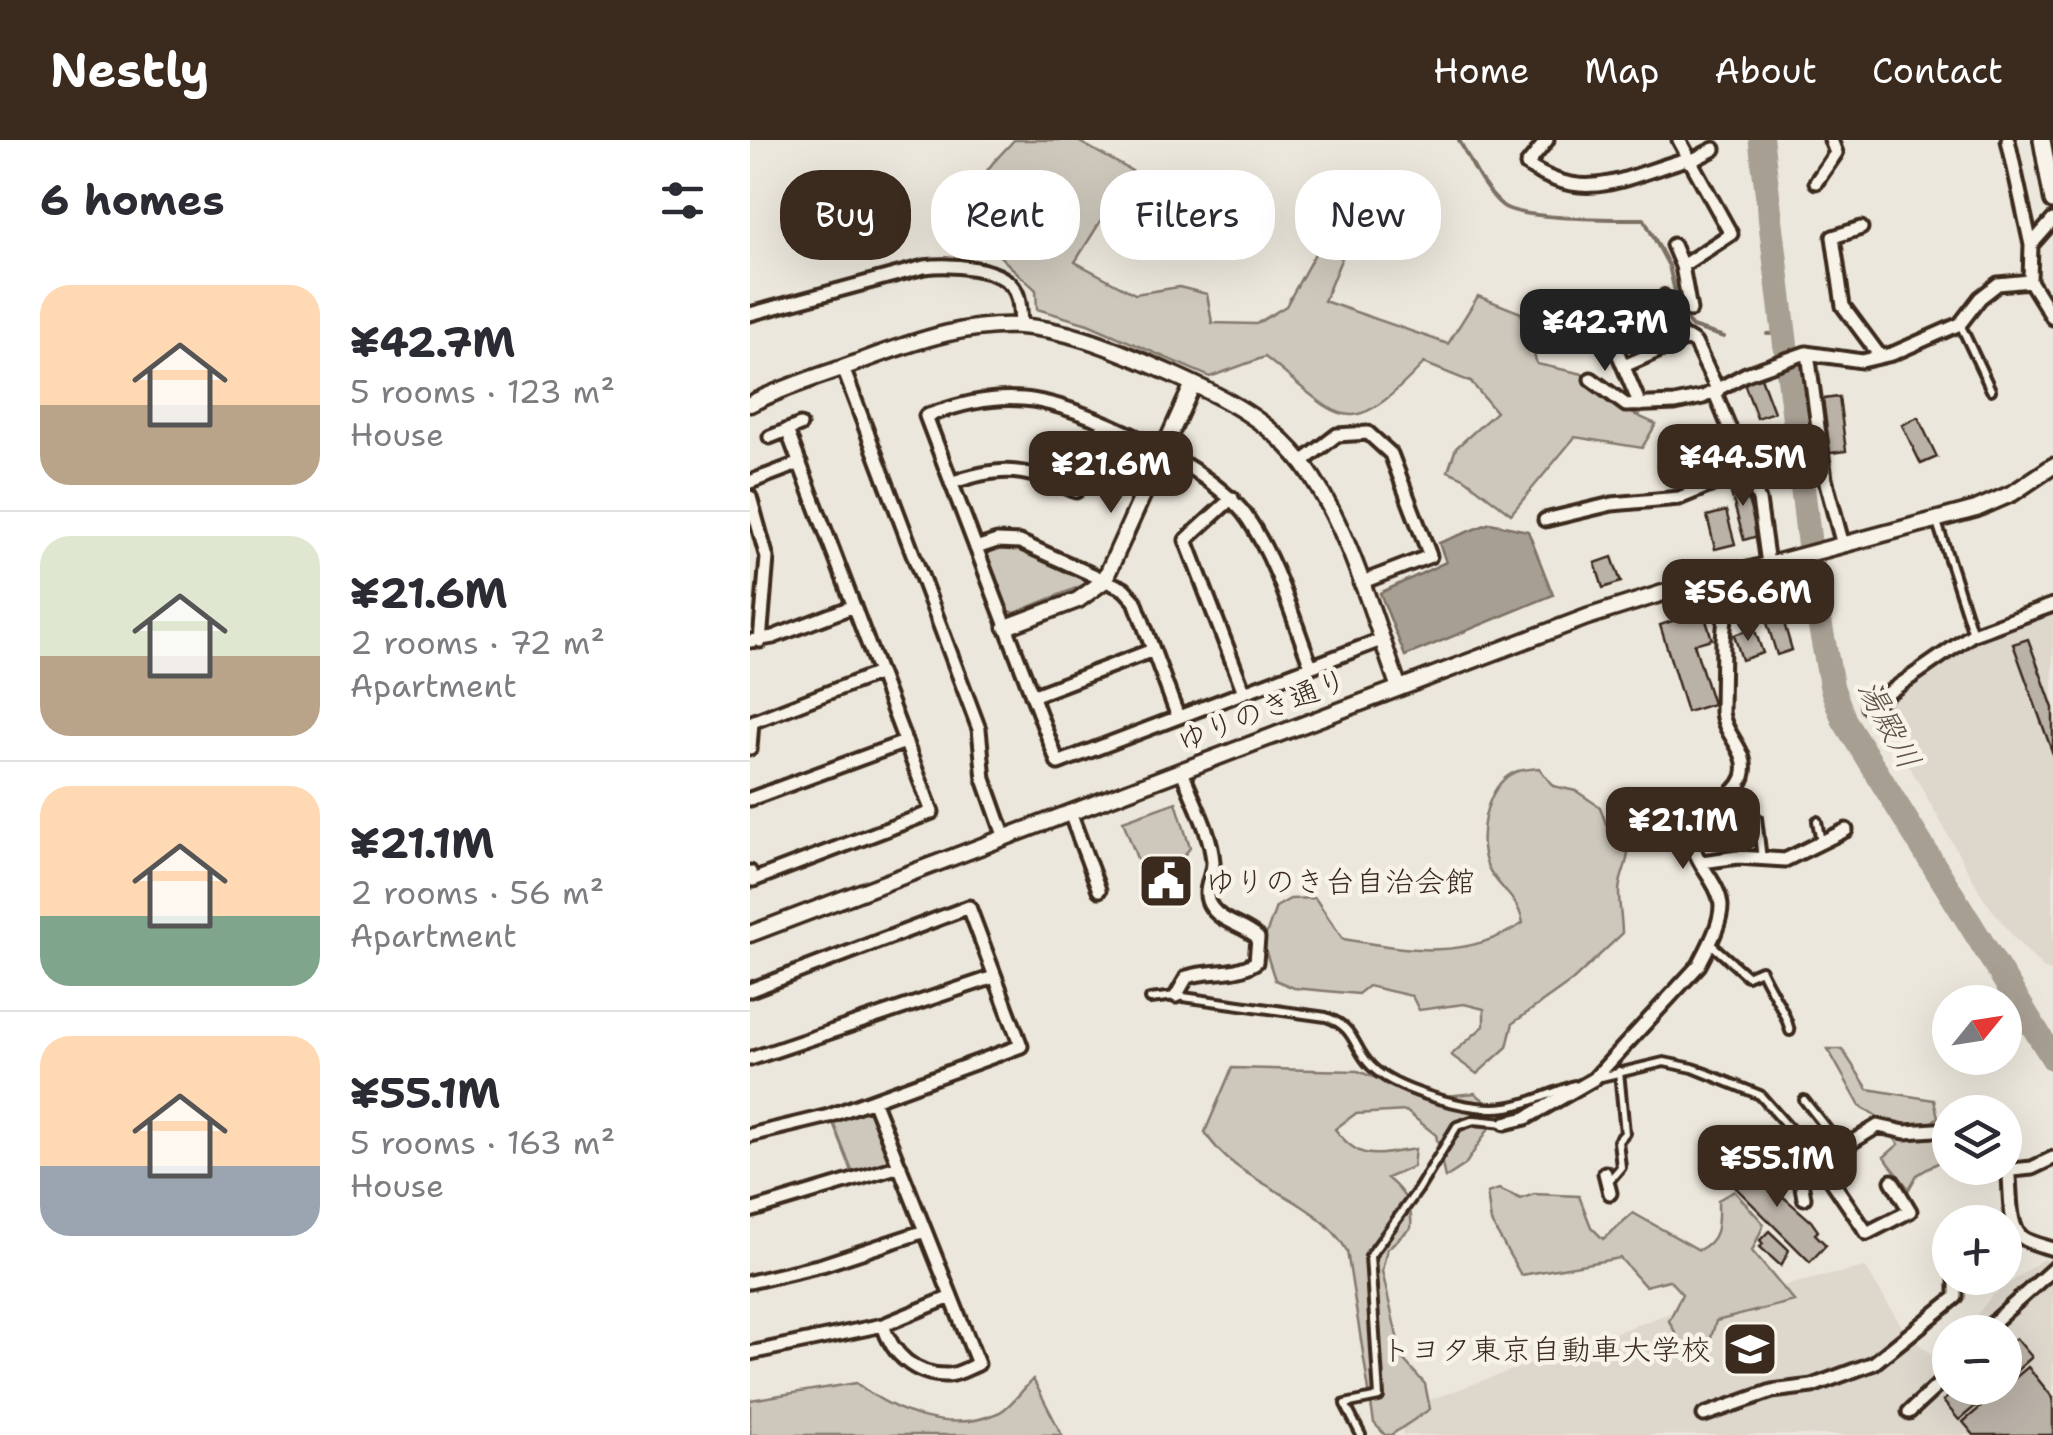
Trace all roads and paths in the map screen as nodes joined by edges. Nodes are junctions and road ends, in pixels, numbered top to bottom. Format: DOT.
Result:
graph roads {
  1 [pos="1547,140"];
  2 [pos="1678,140"];
  3 [pos="1831,140"];
  4 [pos="2008,140"];
  5 [pos="2042,140"];
  6 [pos="1714,149"];
  7 [pos="1688,160"];
  8 [pos="1816,182"];
  9 [pos="2053,199"];
  10 [pos="2053,220"];
  11 [pos="1862,228"];
  12 [pos="1673,245"];
  13 [pos="2031,246"];
  14 [pos="1682,266"];
  15 [pos="2030,280"];
  16 [pos="1664,294"];
  17 [pos="1690,310"];
  18 [pos="750,314"];
  19 [pos="2053,318"];
  20 [pos="1960,324"];
  21 [pos="1020,325"];
  22 [pos="1606,326"];
  23 [pos="1687,338"];
  24 [pos="1807,353"];
  25 [pos="1880,356"];
  26 [pos="1624,366"];
  27 [pos="844,368"];
  28 [pos="1591,379"];
  29 [pos="1193,384"];
  30 [pos="1991,390"];
  31 [pos="1717,392"];
  32 [pos="750,404"];
  33 [pos="1640,405"];
  34 [pos="800,425"];
  35 [pos="1104,425"];
  36 [pos="787,430"];
  37 [pos="1730,432"];
  38 [pos="770,437"];
  39 [pos="1163,452"];
  40 [pos="800,462"];
  41 [pos="1302,462"];
  42 [pos="2053,466"];
  43 [pos="750,482"];
  44 [pos="951,482"];
  45 [pos="750,497"];
  46 [pos="1232,498"];
  47 [pos="1545,520"];
  48 [pos="1936,521"];
  49 [pos="1844,545"];
  50 [pos="976,548"];
  51 [pos="1768,564"];
  52 [pos="1729,574"];
  53 [pos="1104,580"];
  54 [pos="1360,583"];
  55 [pos="2053,605"];
  56 [pos="854,606"];
  57 [pos="1006,627"];
  58 [pos="1973,634"];
  59 [pos="1381,640"];
  60 [pos="755,641"];
  61 [pos="1153,650"];
  62 [pos="1311,666"];
  63 [pos="879,674"];
  64 [pos="1399,688"];
  65 [pos="1244,692"];
  66 [pos="1032,696"];
  67 [pos="1868,707"];
  68 [pos="1178,717"];
  69 [pos="906,742"];
  70 [pos="750,748"];
  71 [pos="1182,771"];
  72 [pos="750,799"];
  73 [pos="1070,813"];
  74 [pos="1757,818"];
  75 [pos="1817,821"];
  76 [pos="1846,830"];
  77 [pos="1005,838"];
  78 [pos="1821,842"];
  79 [pos="1762,858"];
  80 [pos="1702,862"];
  81 [pos="750,872"];
  82 [pos="1094,875"];
  83 [pos="1080,881"];
  84 [pos="1099,890"];
  85 [pos="750,934"];
  86 [pos="1710,943"];
  87 [pos="994,977"];
  88 [pos="750,990"];
  89 [pos="1176,996"];
  90 [pos="1150,1000"];
  91 [pos="1790,1031"];
  92 [pos="750,1059"];
  93 [pos="1619,1071"];
  94 [pos="1594,1078"];
  95 [pos="873,1100"];
  96 [pos="1804,1100"];
  97 [pos="1505,1123"];
  98 [pos="1932,1132"];
  99 [pos="750,1135"];
  100 [pos="1842,1148"];
  101 [pos="2053,1158"];
  102 [pos="1819,1162"];
  103 [pos="900,1166"];
  104 [pos="2022,1169"];
  105 [pos="1892,1181"];
  106 [pos="1607,1183"];
  107 [pos="1804,1198"];
  108 [pos="750,1210"];
  109 [pos="925,1231"];
  110 [pos="2022,1238"];
  111 [pos="2053,1249"];
  112 [pos="2053,1269"];
  113 [pos="750,1282"];
  114 [pos="1956,1295"];
  115 [pos="952,1297"];
  116 [pos="2002,1315"];
  117 [pos="883,1325"];
  118 [pos="750,1354"];
  119 [pos="1932,1391"];
  120 [pos="1909,1412"];
  121 [pos="1704,1415"];
  122 [pos="1361,1435"];
  1 -- 7 [label="street"];
  2 -- 7 [label="street"];
  3 -- 8 [label="street"];
  4 -- 13 [label="street"];
  5 -- 9 [label="main road"];
  6 -- 7 [label="street"];
  7 -- 14 [label="street"];
  10 -- 13 [label="street"];
  11 -- 25 [label="street"];
  12 -- 14 [label="street"];
  13 -- 15 [label="street"];
  14 -- 17 [label="street"];
  15 -- 19 [label="street"];
  15 -- 20 [label="street"];
  16 -- 23 [label="lane"];
  18 -- 21 [label="street"];
  20 -- 25 [label="street"];
  20 -- 30 [label="lane"];
  21 -- 27 [label="street"];
  21 -- 29 [label="street"];
  22 -- 26 [label="street"];
  23 -- 26 [label="street"];
  23 -- 31 [label="street"];
  24 -- 25 [label="street"];
  24 -- 31 [label="street"];
  24 -- 49 [label="street"];
  26 -- 33 [label="street"];
  27 -- 32 [label="street"];
  27 -- 77 [label="street"];
  28 -- 33 [label="street"];
  29 -- 39 [label="street"];
  29 -- 41 [label="street"];
  31 -- 33 [label="street"];
  31 -- 37 [label="street"];
  34 -- 36 [label="street"];
  35 -- 39 [label="street"];
  35 -- 44 [label="street"];
  35 -- 44 [label="street"];
  36 -- 38 [label="street"];
  36 -- 40 [label="street"];
  37 -- 47 [label="street"];
  37 -- 51 [label="street"];
  39 -- 46 [label="street"];
  39 -- 53 [label="street"];
  40 -- 43 [label="street"];
  40 -- 56 [label="street"];
  41 -- 54 [label="street"];
  41 -- 54 [label="street"];
  42 -- 48 [label="street"];
  44 -- 50 [label="street"];
  45 -- 60 [label="street"];
  46 -- 62 [label="street"];
  46 -- 65 [label="street"];
  48 -- 49 [label="street, ゆりのき通り"];
  48 -- 58 [label="lane"];
  49 -- 51 [label="street, ゆりのき通り"];
  50 -- 53 [label="street"];
  50 -- 57 [label="street"];
  51 -- 52 [label="street, ゆりのき通り"];
  52 -- 64 [label="street, ゆりのき通り"];
  52 -- 80 [label="street"];
  53 -- 57 [label="street"];
  53 -- 61 [label="street"];
  54 -- 59 [label="street"];
  55 -- 58 [label="street"];
  56 -- 60 [label="street"];
  56 -- 63 [label="street"];
  57 -- 66 [label="street"];
  58 -- 67 [label="street"];
  59 -- 62 [label="street"];
  59 -- 64 [label="street"];
  61 -- 66 [label="street"];
  61 -- 68 [label="street"];
  62 -- 65 [label="street"];
  63 -- 69 [label="street"];
  63 -- 70 [label="street"];
  64 -- 71 [label="street, ゆりのき通り"];
  65 -- 68 [label="street"];
  66 -- 68 [label="street"];
  69 -- 72 [label="street"];
  69 -- 81 [label="street"];
  71 -- 73 [label="street, ゆりのき通り"];
  71 -- 89 [label="street"];
  73 -- 77 [label="street, ゆりのき通り"];
  73 -- 82 [label="street"];
  74 -- 79 [label="lane"];
  75 -- 78 [label="lane"];
  76 -- 78 [label="street"];
  77 -- 85 [label="street, ゆりのき通り"];
  78 -- 79 [label="street"];
  79 -- 80 [label="street"];
  80 -- 86 [label="street"];
  82 -- 83 [label="street"];
  82 -- 84 [label="street"];
  86 -- 91 [label="lane"];
  86 -- 94 [label="street"];
  87 -- 88 [label="street"];
  87 -- 92 [label="street"];
  87 -- 95 [label="street"];
  89 -- 90 [label="lane"];
  89 -- 94 [label="lane"];
  93 -- 94 [label="lane"];
  93 -- 102 [label="lane"];
  93 -- 106 [label="lane"];
  94 -- 97 [label="street"];
  95 -- 99 [label="street"];
  95 -- 103 [label="street"];
  96 -- 100 [label="lane"];
  97 -- 122 [label="lane"];
  98 -- 100 [label="street"];
  100 -- 102 [label="street"];
  101 -- 104 [label="street"];
  102 -- 105 [label="street"];
  102 -- 107 [label="street"];
  103 -- 108 [label="street"];
  103 -- 109 [label="street"];
  109 -- 113 [label="street"];
  109 -- 115 [label="street"];
  110 -- 111 [label="street"];
  112 -- 116 [label="street"];
  114 -- 121 [label="street"];
  115 -- 117 [label="street"];
  115 -- 117 [label="street"];
  117 -- 118 [label="street"];
  119 -- 120 [label="street"];
}
